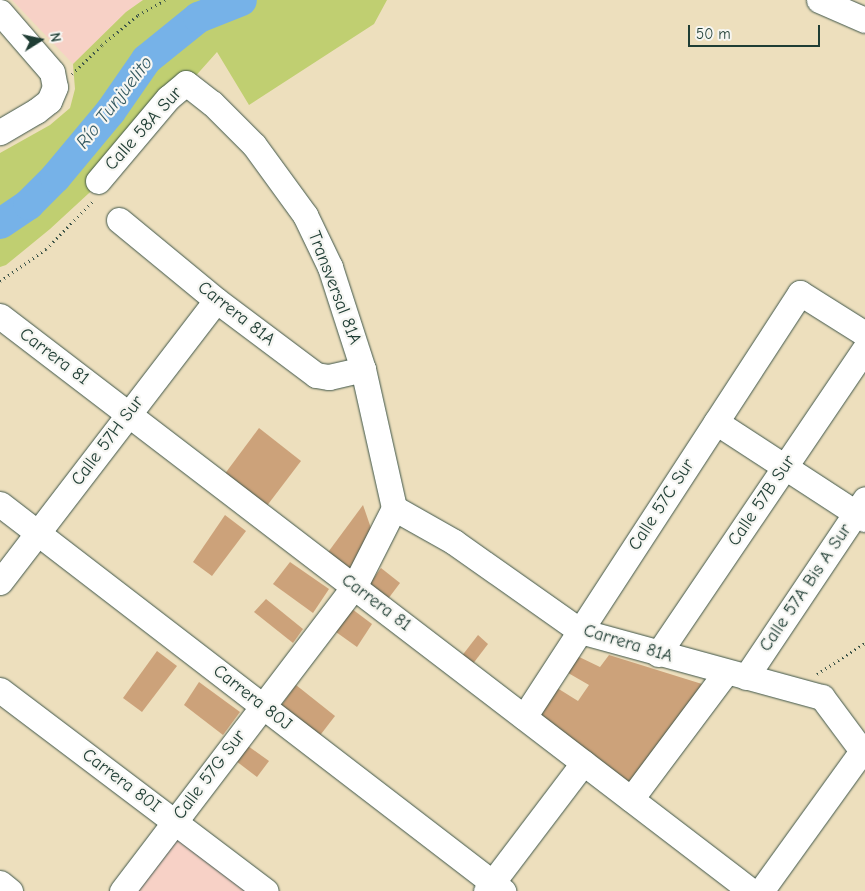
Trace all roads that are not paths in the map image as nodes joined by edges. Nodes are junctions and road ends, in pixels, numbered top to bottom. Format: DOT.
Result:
graph roads {
  1 [pos="819,0"];
  2 [pos="864,17"];
  3 [pos="5,25"];
  4 [pos="186,82"];
  5 [pos="0,132"];
  6 [pos="98,181"];
  7 [pos="119,220"];
  8 [pos="216,300"];
  9 [pos="0,316"];
  10 [pos="865,334"];
  11 [pos="865,348"];
  12 [pos="363,369"];
  13 [pos="128,414"];
  14 [pos="716,422"];
  15 [pos="785,467"];
  16 [pos="0,504"];
  17 [pos="394,508"];
  18 [pos="862,510"];
  19 [pos="37,533"];
  20 [pos="0,582"];
  21 [pos="354,587"];
  22 [pos="580,631"];
  23 [pos="658,654"];
  24 [pos="736,675"];
  25 [pos="0,690"];
  26 [pos="263,706"];
  27 [pos="524,717"];
  28 [pos="864,753"];
  29 [pos="583,763"];
  30 [pos="632,800"];
  31 [pos="175,822"];
  32 [pos="0,883"];
  33 [pos="494,888"];
  34 [pos="10,891"];
  35 [pos="122,891"];
  36 [pos="266,891"];
  37 [pos="751,891"];
  38 [pos="761,891"];
  1 -- 2 [label="street"];
  3 -- 5 [label="street"];
  4 -- 6 [label="street, Calle 58A Sur"];
  4 -- 12 [label="street, Transversal 81A"];
  7 -- 8 [label="street, Carrera 81A"];
  8 -- 12 [label="street, Carrera 81A"];
  8 -- 13 [label="street, Calle 57H Sur"];
  9 -- 13 [label="street, Carrera 81"];
  10 -- 14 [label="street, Calle 57C Sur"];
  11 -- 15 [label="street, Calle 57B Sur"];
  12 -- 17 [label="street, Transversal 81A"];
  13 -- 19 [label="street, Calle 57H Sur"];
  13 -- 21 [label="street, Carrera 81"];
  14 -- 15 [label="street"];
  14 -- 22 [label="street, Calle 57C Sur"];
  15 -- 18 [label="street"];
  15 -- 23 [label="street, Calle 57B Sur"];
  16 -- 19 [label="street, Carrera 80J"];
  17 -- 21 [label="street, Calle 57G Sur"];
  17 -- 22 [label="street, Carrera 81A"];
  18 -- 24 [label="street, Calle 57A Bis A Sur"];
  19 -- 20 [label="street, Calle 57H Sur"];
  19 -- 26 [label="street, Carrera 80J"];
  21 -- 26 [label="street, Calle 57G Sur"];
  21 -- 27 [label="street, Carrera 81"];
  22 -- 23 [label="street, Carrera 81A"];
  22 -- 27 [label="street, Calle 57C Sur"];
  23 -- 24 [label="street, Carrera 81A"];
  24 -- 28 [label="street, Carrera 81A"];
  24 -- 30 [label="street, Calle 57A Bis A Sur"];
  25 -- 31 [label="street, Carrera 80I"];
  26 -- 31 [label="street, Calle 57G Sur"];
  26 -- 33 [label="street, Carrera 80J"];
  27 -- 29 [label="street, Carrera 81"];
  28 -- 38 [label="street"];
  29 -- 30 [label="street, Carrera 81"];
  29 -- 33 [label="street"];
  30 -- 37 [label="street, Carrera 81"];
  31 -- 35 [label="street, Calle 57G Sur"];
  31 -- 36 [label="street, Carrera 80I"];
  32 -- 34 [label="street"];
}
